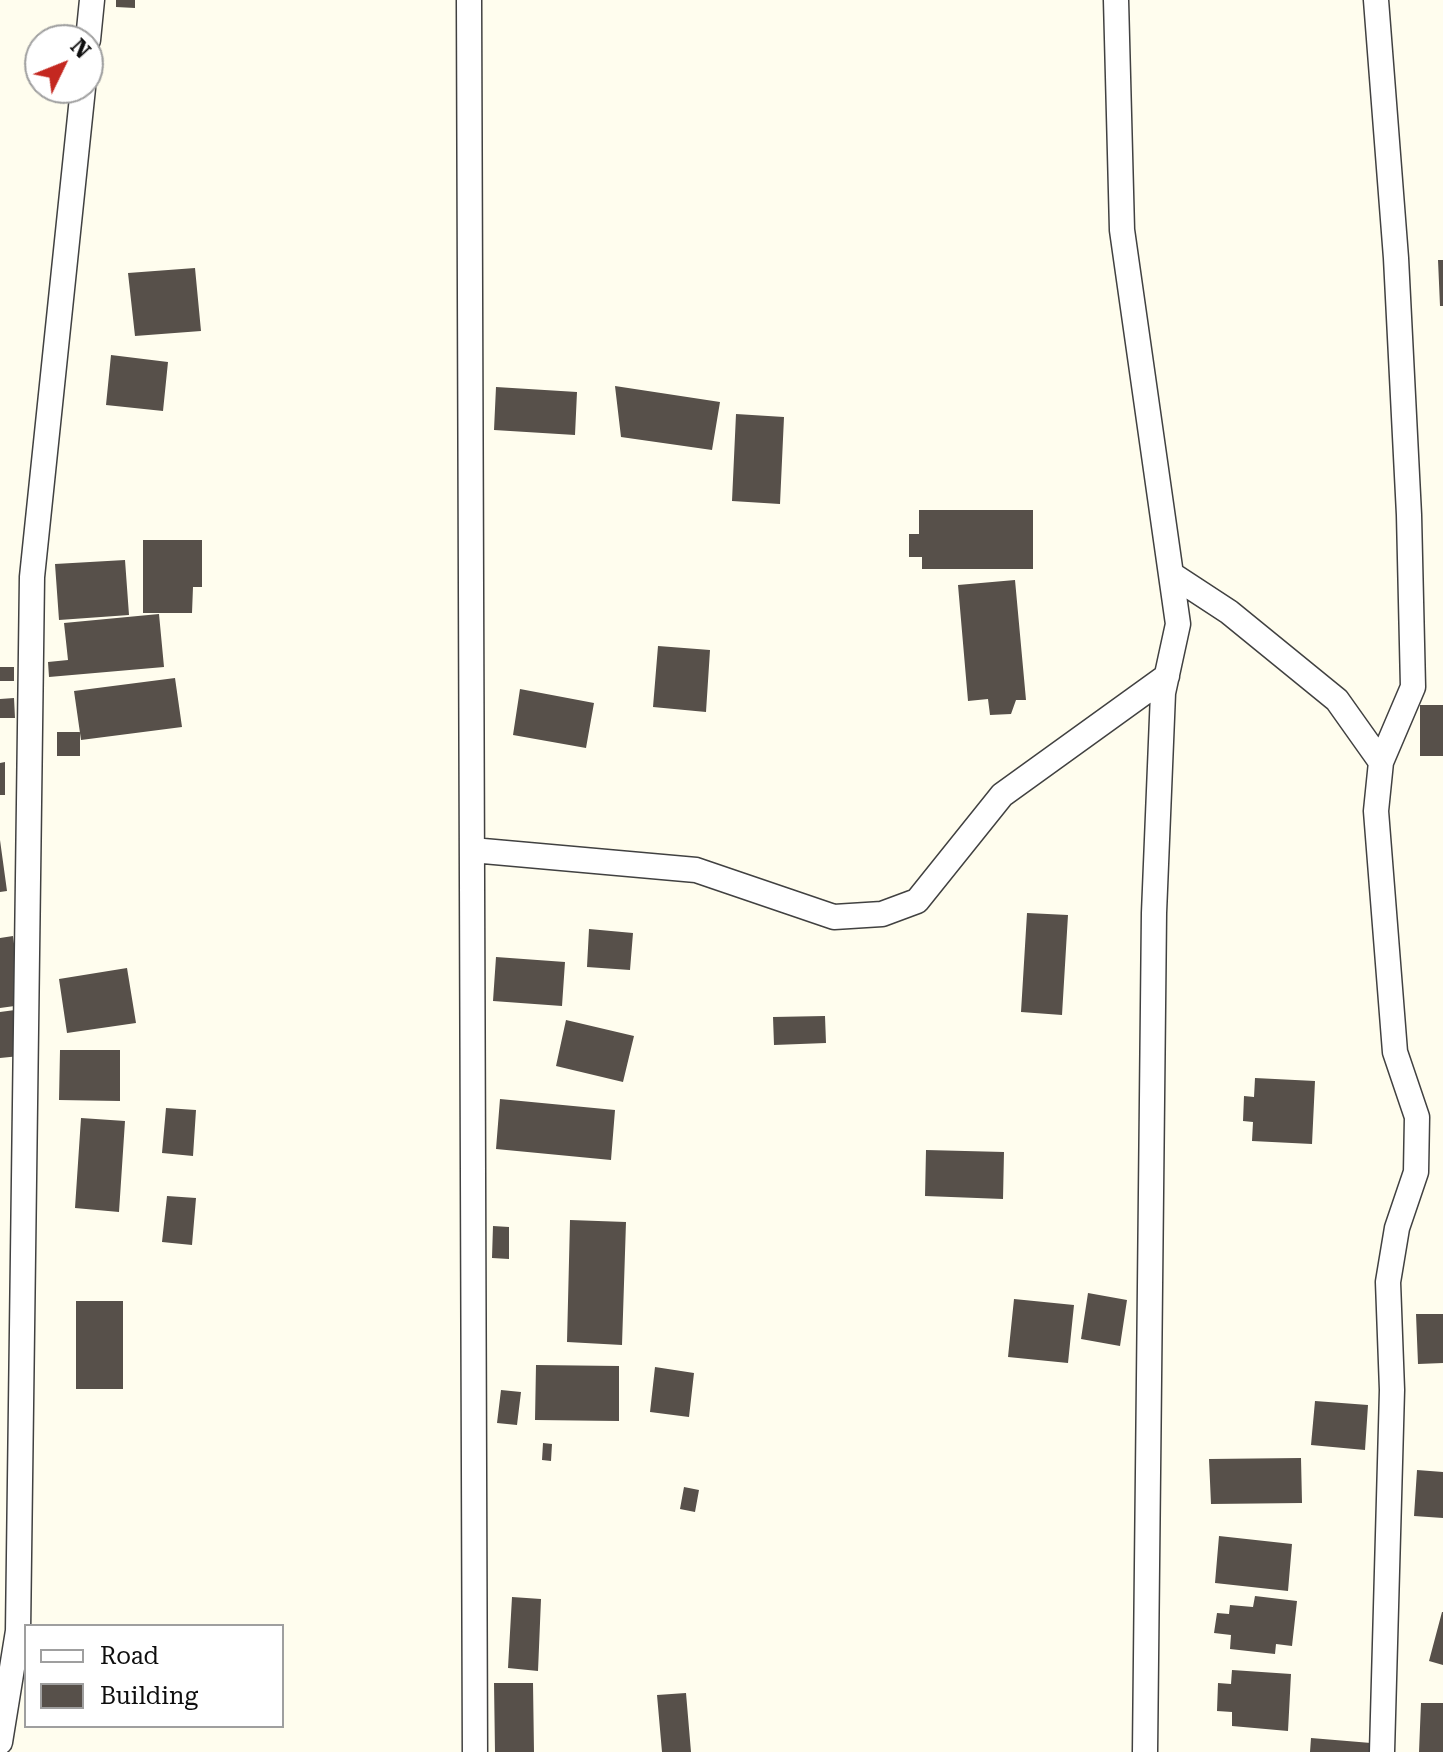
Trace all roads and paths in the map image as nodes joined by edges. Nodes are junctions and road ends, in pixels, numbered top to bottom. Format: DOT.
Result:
graph roads {
  1 [pos="92,0"];
  2 [pos="469,0"];
  3 [pos="1116,0"];
  4 [pos="1376,0"];
  5 [pos="90,24"];
  6 [pos="81,104"];
  7 [pos="1171,574"];
  8 [pos="1167,676"];
  9 [pos="1381,762"];
  10 [pos="472,850"];
  11 [pos="0,1742"];
  12 [pos="475,1752"];
  13 [pos="1145,1752"];
  14 [pos="1382,1752"];
  1 -- 5 [label="street"];
  2 -- 10 [label="street"];
  3 -- 7 [label="street"];
  4 -- 9 [label="street"];
  6 -- 11 [label="street"];
  7 -- 8 [label="street"];
  7 -- 9 [label="street"];
  8 -- 10 [label="street"];
  8 -- 13 [label="street"];
  9 -- 14 [label="street"];
  10 -- 12 [label="street"];
}
